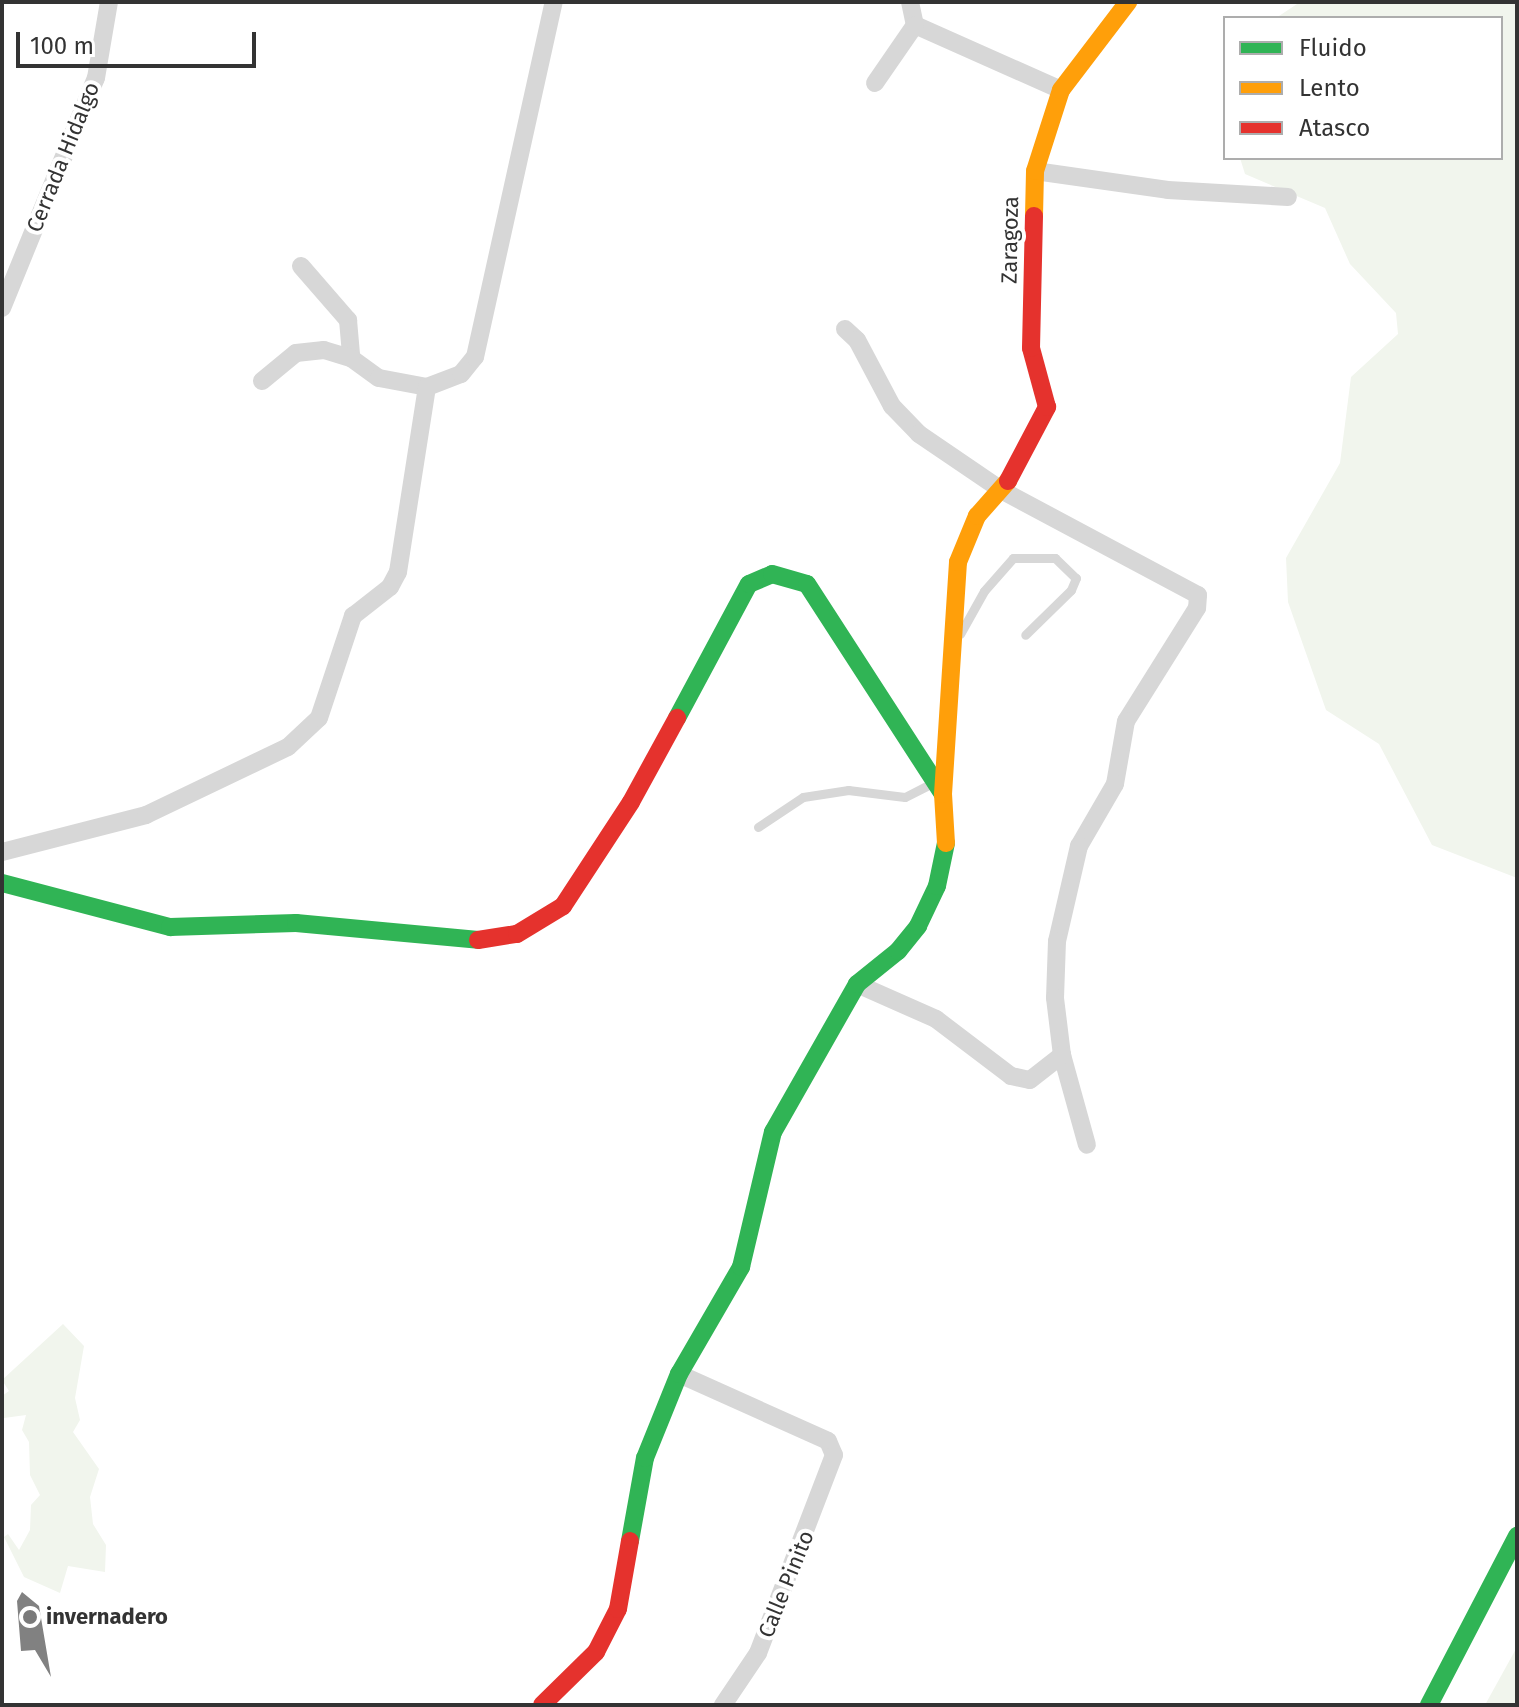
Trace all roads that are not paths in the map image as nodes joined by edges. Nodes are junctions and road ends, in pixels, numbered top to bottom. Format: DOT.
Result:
graph roads {
  1 [pos="109,2"];
  2 [pos="554,2"];
  3 [pos="910,2"];
  4 [pos="1128,2"];
  5 [pos="915,25"];
  6 [pos="875,83"];
  7 [pos="1061,90"];
  8 [pos="1035,171"];
  9 [pos="1288,197"];
  10 [pos="301,266"];
  11 [pos="2,308"];
  12 [pos="845,329"];
  13 [pos="351,358"];
  14 [pos="262,381"];
  15 [pos="427,387"];
  16 [pos="1003,491"];
  17 [pos="1025,635"];
  18 [pos="952,642"];
  19 [pos="939,788"];
  20 [pos="758,827"];
  21 [pos="2,852"];
  22 [pos="2,883"];
  23 [pos="857,984"];
  24 [pos="1062,1055"];
  25 [pos="1087,1145"];
  26 [pos="679,1374"];
  27 [pos="1517,1536"];
  28 [pos="542,1705"];
  29 [pos="723,1705"];
  30 [pos="1429,1705"];
  1 -- 11 [label="street, Cerrada Hidalgo"];
  2 -- 15 [label="street"];
  3 -- 5 [label="street"];
  4 -- 7 [label="street, Zaragoza"];
  5 -- 6 [label="street"];
  5 -- 7 [label="street"];
  7 -- 8 [label="street, Zaragoza"];
  8 -- 9 [label="street"];
  8 -- 16 [label="street, Zaragoza"];
  10 -- 13 [label="street"];
  12 -- 16 [label="street"];
  13 -- 14 [label="street"];
  13 -- 15 [label="street"];
  15 -- 21 [label="street"];
  16 -- 18 [label="street, Zaragoza"];
  16 -- 24 [label="street"];
  17 -- 18 [label="lane"];
  18 -- 19 [label="street, Zaragoza"];
  19 -- 20 [label="lane"];
  19 -- 22 [label="street"];
  19 -- 23 [label="street, Zaragoza"];
  23 -- 24 [label="street"];
  23 -- 26 [label="street"];
  24 -- 25 [label="street"];
  26 -- 28 [label="street"];
  26 -- 29 [label="street, Calle Pinito"];
  27 -- 30 [label="street"];
}
